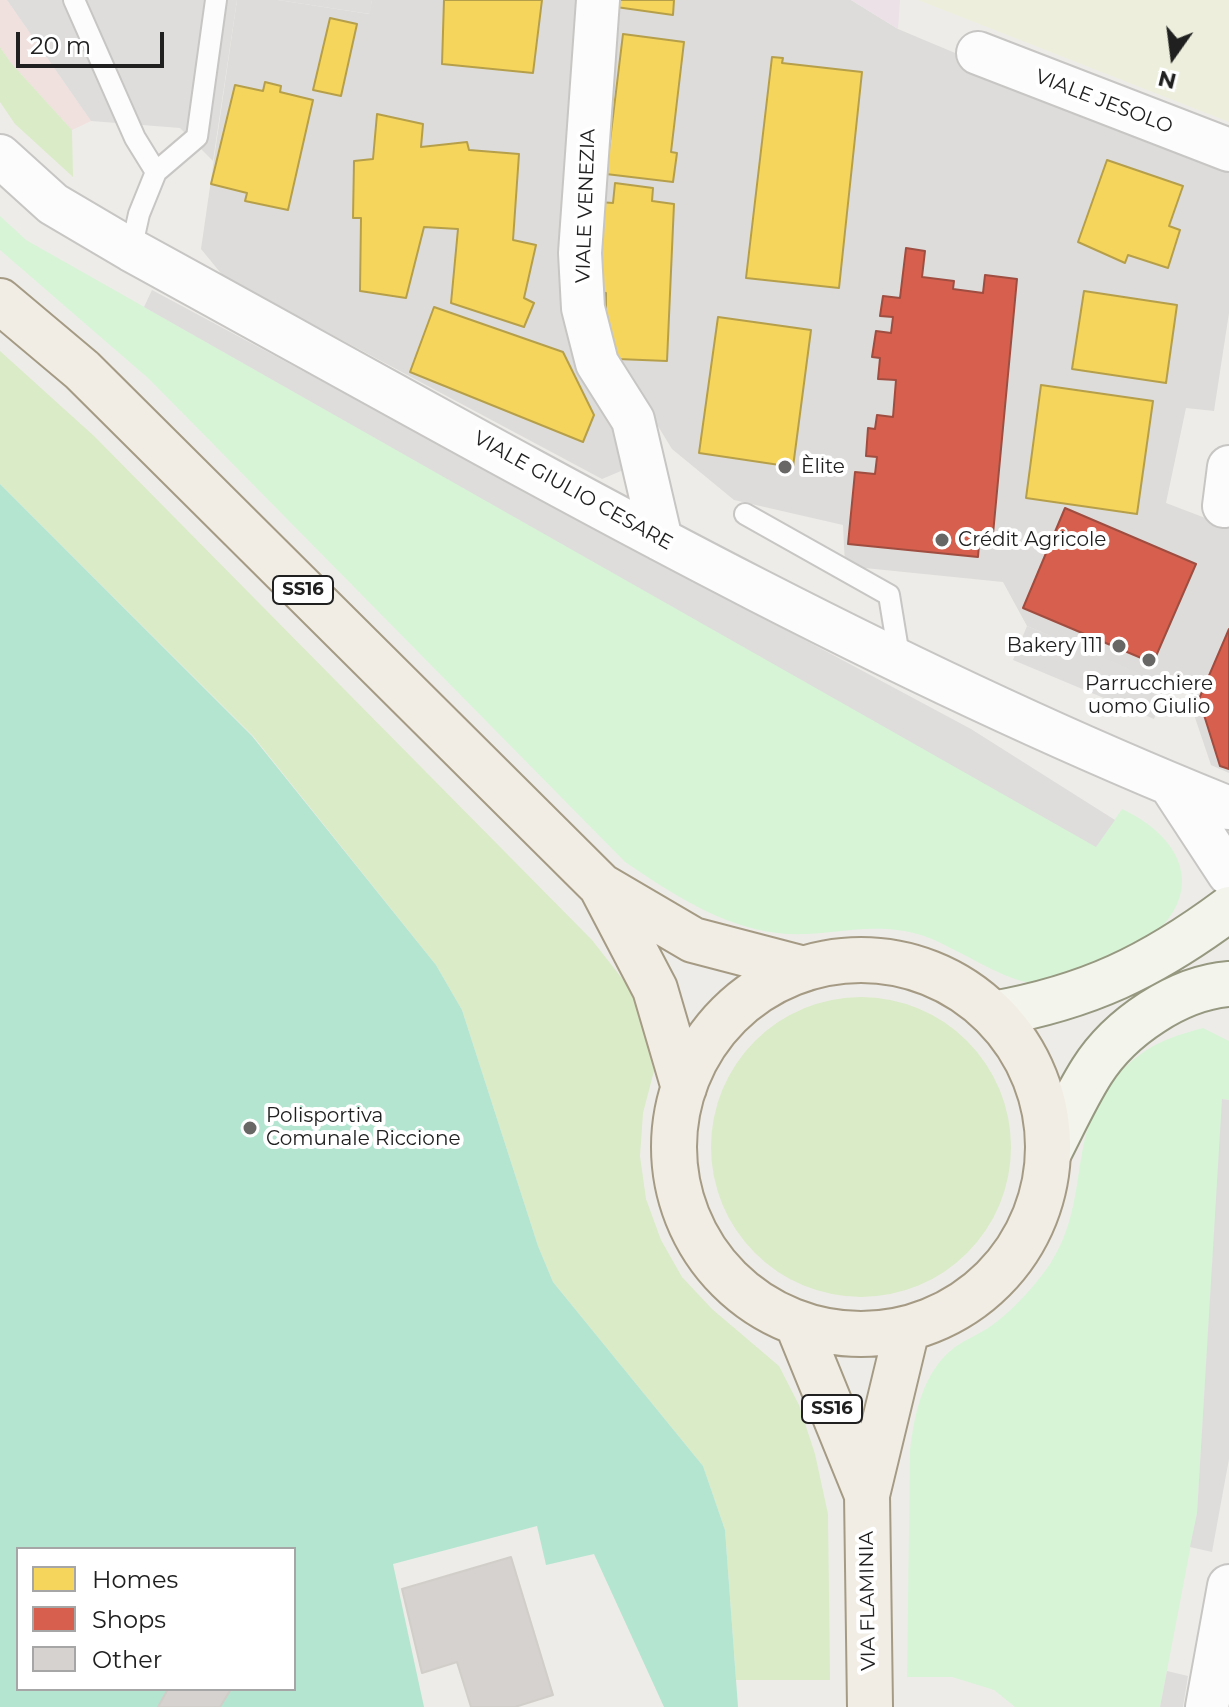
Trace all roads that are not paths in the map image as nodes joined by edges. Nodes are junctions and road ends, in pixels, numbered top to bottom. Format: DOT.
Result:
graph roads {
  1 [pos="74,0"];
  2 [pos="216,0"];
  3 [pos="598,0"];
  4 [pos="978,53"];
  5 [pos="1229,150"];
  6 [pos="0,156"];
  7 [pos="156,172"];
  8 [pos="131,250"];
  9 [pos="0,301"];
  10 [pos="745,514"];
  11 [pos="661,540"];
  12 [pos="900,662"];
  13 [pos="1170,784"];
  14 [pos="1229,808"];
  15 [pos="1229,874"];
  16 [pos="601,886"];
  17 [pos="1229,909"];
  18 [pos="804,969"];
  19 [pos="1229,984"];
  20 [pos="993,1014"];
  21 [pos="684,1088"];
  22 [pos="1049,1152"];
  23 [pos="797,1323"];
  24 [pos="907,1329"];
  25 [pos="867,1495"];
  26 [pos="1229,1586"];
  27 [pos="870,1687"];
  28 [pos="1207,1707"];
  1 -- 7 [label="lane"];
  2 -- 7 [label="lane"];
  3 -- 11 [label="street, VIALE VENEZIA"];
  4 -- 5 [label="street, VIALE JESOLO"];
  6 -- 8 [label="street, VIALE GIULIO CESARE"];
  7 -- 8 [label="lane"];
  8 -- 11 [label="street, VIALE GIULIO CESARE"];
  9 -- 16 [label="main road, SS16"];
  10 -- 12 [label="lane"];
  11 -- 12 [label="street, VIALE GIULIO CESARE"];
  12 -- 13 [label="street, VIALE GIULIO CESARE"];
  13 -- 14 [label="street, VIALE GIULIO CESARE"];
  13 -- 15 [label="street"];
  16 -- 18 [label="main road, SS16"];
  16 -- 21 [label="main road, SS16"];
  17 -- 20 [label="main road"];
  18 -- 20 [label="main road"];
  18 -- 21 [label="main road"];
  19 -- 22 [label="main road"];
  20 -- 22 [label="main road"];
  21 -- 23 [label="main road"];
  22 -- 24 [label="main road"];
  23 -- 24 [label="main road"];
  23 -- 25 [label="main road, VIA FLAMINIA / SS16"];
  24 -- 25 [label="main road, VIA FLAMINIA / SS16"];
  25 -- 27 [label="main road, VIA FLAMINIA / SS16"];
  26 -- 28 [label="street"];
}
